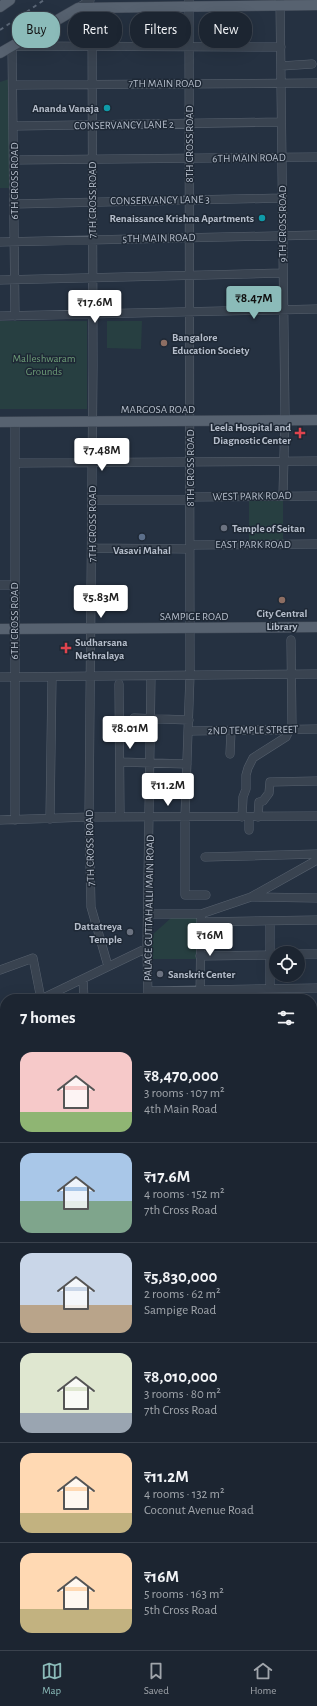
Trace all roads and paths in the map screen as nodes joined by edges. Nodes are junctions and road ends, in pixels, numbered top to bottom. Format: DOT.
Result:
graph roads {
  1 [pos="10,0"];
  2 [pos="280,3"];
  3 [pos="91,4"];
  4 [pos="189,4"];
  5 [pos="317,5"];
  6 [pos="0,7"];
  7 [pos="60,18"];
  8 [pos="12,46"];
  9 [pos="191,47"];
  10 [pos="281,47"];
  11 [pos="12,48"];
  12 [pos="92,48"];
  13 [pos="189,48"];
  14 [pos="0,53"];
  15 [pos="312,64"];
  16 [pos="281,66"];
  17 [pos="189,83"];
  18 [pos="282,83"];
  19 [pos="317,83"];
  20 [pos="92,84"];
  21 [pos="14,85"];
  22 [pos="282,122"];
  23 [pos="189,124"];
  24 [pos="92,125"];
  25 [pos="14,126"];
  26 [pos="282,157"];
  27 [pos="317,157"];
  28 [pos="92,159"];
  29 [pos="189,159"];
  30 [pos="14,160"];
  31 [pos="282,198"];
  32 [pos="190,200"];
  33 [pos="92,202"];
  34 [pos="14,204"];
  35 [pos="317,235"];
  36 [pos="283,236"];
  37 [pos="190,238"];
  38 [pos="92,239"];
  39 [pos="0,242"];
  40 [pos="14,242"];
  41 [pos="283,274"];
  42 [pos="190,275"];
  43 [pos="93,278"];
  44 [pos="0,280"];
  45 [pos="14,280"];
  46 [pos="283,309"];
  47 [pos="317,309"];
  48 [pos="190,312"];
  49 [pos="92,314"];
  50 [pos="0,316"];
  51 [pos="15,316"];
  52 [pos="285,420"];
  53 [pos="317,420"];
  54 [pos="92,421"];
  55 [pos="190,421"];
  56 [pos="0,422"];
  57 [pos="15,422"];
  58 [pos="284,460"];
  59 [pos="317,460"];
  60 [pos="189,461"];
  61 [pos="92,462"];
  62 [pos="15,463"];
  63 [pos="283,496"];
  64 [pos="317,496"];
  65 [pos="190,497"];
  66 [pos="92,500"];
  67 [pos="317,544"];
  68 [pos="190,547"];
  69 [pos="92,548"];
  70 [pos="0,585"];
  71 [pos="14,585"];
  72 [pos="317,627"];
  73 [pos="14,628"];
  74 [pos="91,628"];
  75 [pos="190,628"];
  76 [pos="0,629"];
  77 [pos="291,640"];
  78 [pos="291,674"];
  79 [pos="317,674"];
  80 [pos="190,675"];
  81 [pos="91,676"];
  82 [pos="151,676"];
  83 [pos="0,677"];
  84 [pos="14,677"];
  85 [pos="52,677"];
  86 [pos="119,684"];
  87 [pos="134,718"];
  88 [pos="151,719"];
  89 [pos="189,720"];
  90 [pos="291,729"];
  91 [pos="317,729"];
  92 [pos="231,730"];
  93 [pos="189,731"];
  94 [pos="230,754"];
  95 [pos="120,762"];
  96 [pos="150,763"];
  97 [pos="187,764"];
  98 [pos="317,781"];
  99 [pos="120,816"];
  100 [pos="150,816"];
  101 [pos="317,816"];
  102 [pos="89,817"];
  103 [pos="185,817"];
  104 [pos="246,817"];
  105 [pos="258,817"];
  106 [pos="50,818"];
  107 [pos="0,820"];
  108 [pos="15,820"];
  109 [pos="249,830"];
  110 [pos="317,854"];
  111 [pos="205,857"];
  112 [pos="317,860"];
  113 [pos="206,895"];
  114 [pos="251,897"];
  115 [pos="317,898"];
  116 [pos="148,914"];
  117 [pos="201,918"];
  118 [pos="317,920"];
  119 [pos="270,921"];
  120 [pos="272,946"];
  121 [pos="147,948"];
  122 [pos="305,954"];
  123 [pos="317,954"];
  124 [pos="269,955"];
  125 [pos="200,956"];
  126 [pos="108,966"];
  127 [pos="0,970"];
  128 [pos="83,979"];
  129 [pos="271,982"];
  130 [pos="317,988"];
  131 [pos="270,989"];
  132 [pos="200,990"];
  133 [pos="40,994"];
  134 [pos="57,994"];
  135 [pos="84,994"];
  136 [pos="148,994"];
  137 [pos="158,994"];
  138 [pos="200,994"];
  139 [pos="270,994"];
  140 [pos="0,1079"];
  141 [pos="0,1091"];
  142 [pos="0,1110"];
  143 [pos="0,1231"];
  144 [pos="0,1244"];
  145 [pos="0,1250"];
  1 -- 6 [label="main road"];
  2 -- 4 [label="main road"];
  2 -- 5 [label="main road"];
  2 -- 10 [label="street, 9TH CROSS ROAD"];
  3 -- 4 [label="main road"];
  3 -- 7 [label="main road"];
  8 -- 14 [label="main road"];
  9 -- 10 [label="street"];
  10 -- 16 [label="street, 9TH CROSS ROAD"];
  11 -- 21 [label="street, 6TH CROSS ROAD"];
  12 -- 20 [label="street, 7TH CROSS ROAD"];
  13 -- 17 [label="street, 8TH CROSS ROAD"];
  15 -- 16 [label="street"];
  16 -- 18 [label="street, 9TH CROSS ROAD"];
  17 -- 18 [label="street, 7TH MAIN ROAD"];
  17 -- 20 [label="street, 7TH MAIN ROAD"];
  17 -- 23 [label="street, 8TH CROSS ROAD"];
  18 -- 19 [label="street, 7TH MAIN ROAD"];
  18 -- 22 [label="street, 9TH CROSS ROAD"];
  20 -- 21 [label="street, 7TH MAIN ROAD"];
  20 -- 24 [label="street, 7TH CROSS ROAD"];
  21 -- 25 [label="street, 6TH CROSS ROAD"];
  22 -- 23 [label="street, CONSERVANCY LANE 2"];
  22 -- 26 [label="street, 9TH CROSS ROAD"];
  23 -- 24 [label="street, CONSERVANCY LANE 2"];
  23 -- 29 [label="street, 8TH CROSS ROAD"];
  24 -- 25 [label="street, CONSERVANCY LANE 2"];
  24 -- 28 [label="street, 7TH CROSS ROAD"];
  25 -- 30 [label="street, 6TH CROSS ROAD"];
  26 -- 27 [label="street, 6TH MAIN ROAD"];
  26 -- 29 [label="street, 6TH MAIN ROAD"];
  26 -- 31 [label="street, 9TH CROSS ROAD"];
  28 -- 29 [label="street, 6TH MAIN ROAD"];
  28 -- 30 [label="street, 6TH MAIN ROAD"];
  28 -- 33 [label="street, 7TH CROSS ROAD"];
  29 -- 32 [label="street, 8TH CROSS ROAD"];
  30 -- 34 [label="street, 6TH CROSS ROAD"];
  31 -- 32 [label="street, CONSERVANCY LANE 3"];
  31 -- 36 [label="street, 9TH CROSS ROAD"];
  32 -- 33 [label="street, CONSERVANCY LANE 3"];
  32 -- 37 [label="street, 8TH CROSS ROAD"];
  33 -- 34 [label="street, CONSERVANCY LANE 3"];
  33 -- 38 [label="street, 7TH CROSS ROAD"];
  34 -- 40 [label="street, 6TH CROSS ROAD"];
  35 -- 36 [label="street, 5TH MAIN ROAD"];
  36 -- 37 [label="street, 5TH MAIN ROAD"];
  36 -- 41 [label="street, 9TH CROSS ROAD"];
  37 -- 38 [label="street, 5TH MAIN ROAD"];
  37 -- 42 [label="street, 8TH CROSS ROAD"];
  38 -- 40 [label="street, 5TH MAIN ROAD"];
  38 -- 43 [label="street, 7TH CROSS ROAD"];
  39 -- 40 [label="street, 5TH MAIN ROAD"];
  40 -- 45 [label="street, 6TH CROSS ROAD"];
  41 -- 42 [label="street"];
  41 -- 46 [label="street, 9TH CROSS ROAD"];
  42 -- 43 [label="street"];
  42 -- 48 [label="street, 8TH CROSS ROAD"];
  43 -- 45 [label="street"];
  43 -- 49 [label="street, 7TH CROSS ROAD"];
  44 -- 45 [label="street"];
  45 -- 51 [label="street, 6TH CROSS ROAD"];
  46 -- 47 [label="street"];
  46 -- 48 [label="street"];
  46 -- 52 [label="street, 9TH CROSS ROAD"];
  48 -- 49 [label="street"];
  48 -- 55 [label="street, 8TH CROSS ROAD"];
  49 -- 51 [label="street"];
  49 -- 54 [label="street, 7TH CROSS ROAD"];
  50 -- 51 [label="street"];
  52 -- 53 [label="main road, MARGOSA ROAD"];
  52 -- 55 [label="main road, MARGOSA ROAD"];
  52 -- 58 [label="street, 9TH CROSS ROAD"];
  54 -- 55 [label="main road, MARGOSA ROAD"];
  54 -- 57 [label="main road, MARGOSA ROAD"];
  54 -- 61 [label="street, 7TH CROSS ROAD"];
  55 -- 60 [label="street, 8TH CROSS ROAD"];
  56 -- 57 [label="main road, MARGOSA ROAD"];
  57 -- 62 [label="street, 6TH CROSS ROAD"];
  58 -- 59 [label="street"];
  58 -- 60 [label="street"];
  58 -- 63 [label="street, 9TH CROSS ROAD"];
  60 -- 61 [label="street"];
  60 -- 65 [label="street, 8TH CROSS ROAD"];
  61 -- 62 [label="street"];
  61 -- 66 [label="street, 7TH CROSS ROAD"];
  62 -- 71 [label="street, 6TH CROSS ROAD"];
  63 -- 64 [label="street, WEST PARK ROAD"];
  63 -- 65 [label="street, WEST PARK ROAD"];
  65 -- 66 [label="street, WEST PARK ROAD"];
  65 -- 68 [label="street, 8TH CROSS ROAD"];
  66 -- 69 [label="street, 7TH CROSS ROAD"];
  67 -- 68 [label="street, EAST PARK ROAD"];
  68 -- 69 [label="street, EAST PARK ROAD"];
  68 -- 75 [label="street, 8TH CROSS ROAD"];
  69 -- 74 [label="street, 7TH CROSS ROAD"];
  70 -- 71 [label="street"];
  71 -- 73 [label="street, 6TH CROSS ROAD"];
  72 -- 75 [label="main road, SAMPIGE ROAD"];
  73 -- 74 [label="main road, SAMPIGE ROAD"];
  73 -- 76 [label="main road, SAMPIGE ROAD"];
  73 -- 84 [label="street, 6TH CROSS ROAD"];
  74 -- 75 [label="main road, SAMPIGE ROAD"];
  74 -- 81 [label="street, 7TH CROSS ROAD"];
  75 -- 80 [label="street, 8TH CROSS ROAD"];
  77 -- 78 [label="street"];
  78 -- 79 [label="street"];
  78 -- 80 [label="street"];
  78 -- 90 [label="street"];
  80 -- 82 [label="street"];
  80 -- 89 [label="street, 8TH CROSS ROAD"];
  81 -- 82 [label="street"];
  81 -- 85 [label="street"];
  81 -- 102 [label="street, 7TH CROSS ROAD"];
  82 -- 88 [label="street, PALACE GUTTAHALLI MAIN ROAD"];
  83 -- 84 [label="street"];
  84 -- 85 [label="street"];
  84 -- 108 [label="street, 6TH CROSS ROAD"];
  85 -- 106 [label="street"];
  86 -- 95 [label="street"];
  87 -- 88 [label="street"];
  88 -- 89 [label="street"];
  88 -- 96 [label="street, PALACE GUTTAHALLI MAIN ROAD"];
  89 -- 93 [label="street, 8TH CROSS ROAD"];
  90 -- 91 [label="street, 2ND TEMPLE STREET"];
  90 -- 92 [label="street, 2ND TEMPLE STREET"];
  90 -- 104 [label="street"];
  92 -- 93 [label="street, 2ND TEMPLE STREET"];
  92 -- 94 [label="street"];
  93 -- 97 [label="street, 8TH CROSS ROAD"];
  95 -- 96 [label="street"];
  95 -- 99 [label="street"];
  96 -- 97 [label="street"];
  96 -- 100 [label="street, PALACE GUTTAHALLI MAIN ROAD"];
  97 -- 103 [label="street, 8TH CROSS ROAD"];
  98 -- 105 [label="street"];
  99 -- 100 [label="street"];
  99 -- 102 [label="street"];
  100 -- 103 [label="street"];
  100 -- 116 [label="street, PALACE GUTTAHALLI MAIN ROAD"];
  101 -- 105 [label="street"];
  102 -- 106 [label="street"];
  102 -- 126 [label="street, 7TH CROSS ROAD"];
  103 -- 104 [label="street"];
  103 -- 113 [label="street, 8TH CROSS ROAD"];
  104 -- 105 [label="street"];
  104 -- 109 [label="street"];
  106 -- 108 [label="street"];
  107 -- 108 [label="street"];
  110 -- 111 [label="street"];
  112 -- 114 [label="street"];
  114 -- 115 [label="street"];
  114 -- 117 [label="street"];
  116 -- 117 [label="street"];
  116 -- 121 [label="street, PALACE GUTTAHALLI MAIN ROAD"];
  117 -- 119 [label="street"];
  117 -- 125 [label="street"];
  118 -- 119 [label="street"];
  119 -- 120 [label="street"];
  121 -- 126 [label="street"];
  121 -- 136 [label="street, PALACE GUTTAHALLI MAIN ROAD"];
  122 -- 123 [label="street"];
  124 -- 125 [label="street"];
  125 -- 132 [label="street"];
  126 -- 128 [label="street"];
  127 -- 133 [label="street"];
  128 -- 134 [label="street"];
  128 -- 135 [label="street"];
  129 -- 131 [label="street"];
  130 -- 131 [label="street"];
  131 -- 132 [label="street"];
  131 -- 139 [label="street"];
  132 -- 137 [label="street"];
  132 -- 138 [label="street"];
  140 -- 141 [label="street"];
  141 -- 142 [label="street"];
  143 -- 144 [label="street"];
  144 -- 145 [label="street"];
}
